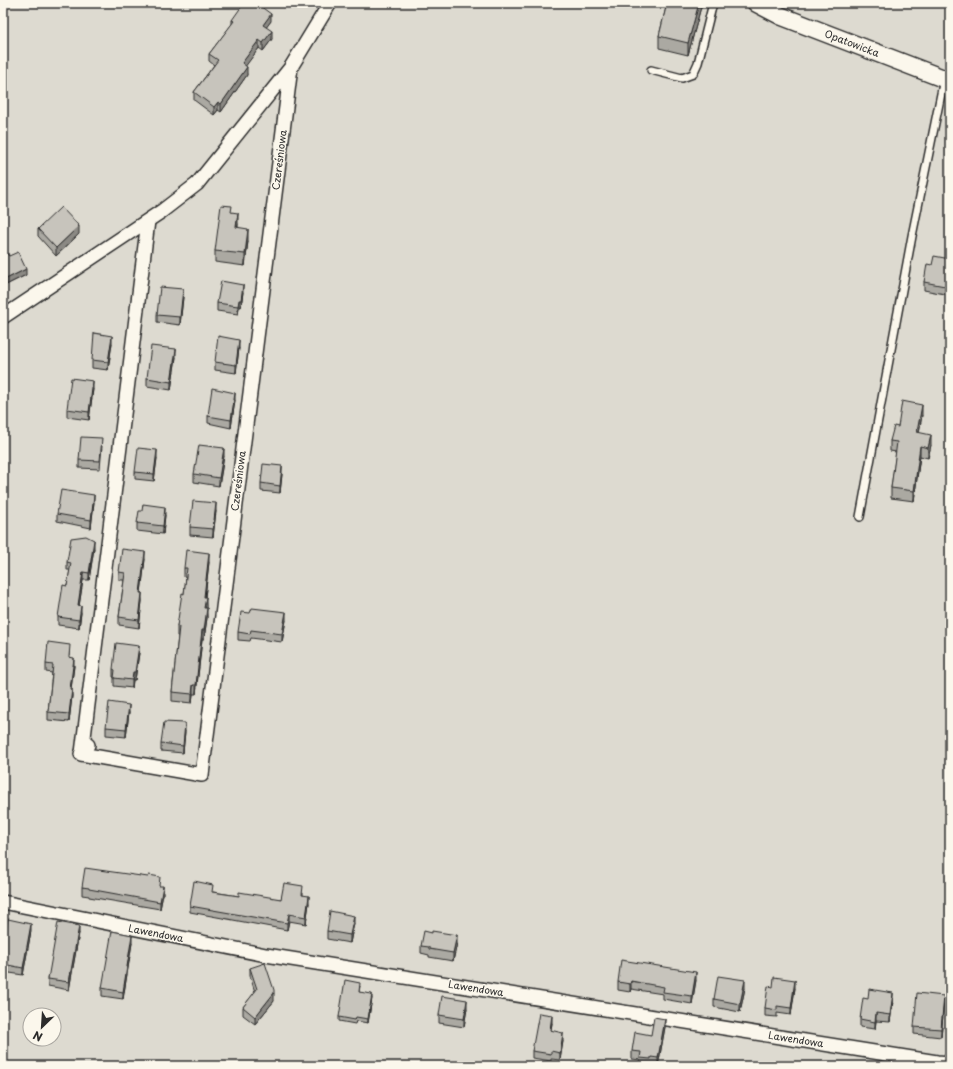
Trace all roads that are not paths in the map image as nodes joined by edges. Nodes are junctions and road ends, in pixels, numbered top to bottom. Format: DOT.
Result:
graph roads {
  1 [pos="330,3"];
  2 [pos="713,3"];
  3 [pos="756,3"];
  4 [pos="291,67"];
  5 [pos="651,70"];
  6 [pos="947,80"];
  7 [pos="148,221"];
  8 [pos="3,317"];
  9 [pos="860,517"];
  10 [pos="3,902"];
  11 [pos="950,1063"];
  1 -- 4 [label="street, Czereśniowa"];
  2 -- 5 [label="lane"];
  3 -- 6 [label="street, Opatowicka"];
  4 -- 7 [label="street, Czereśniowa"];
  4 -- 7 [label="street, Czereśniowa"];
  6 -- 9 [label="lane"];
  7 -- 8 [label="street, Czereśniowa"];
  10 -- 11 [label="street, Lawendowa"];
}
